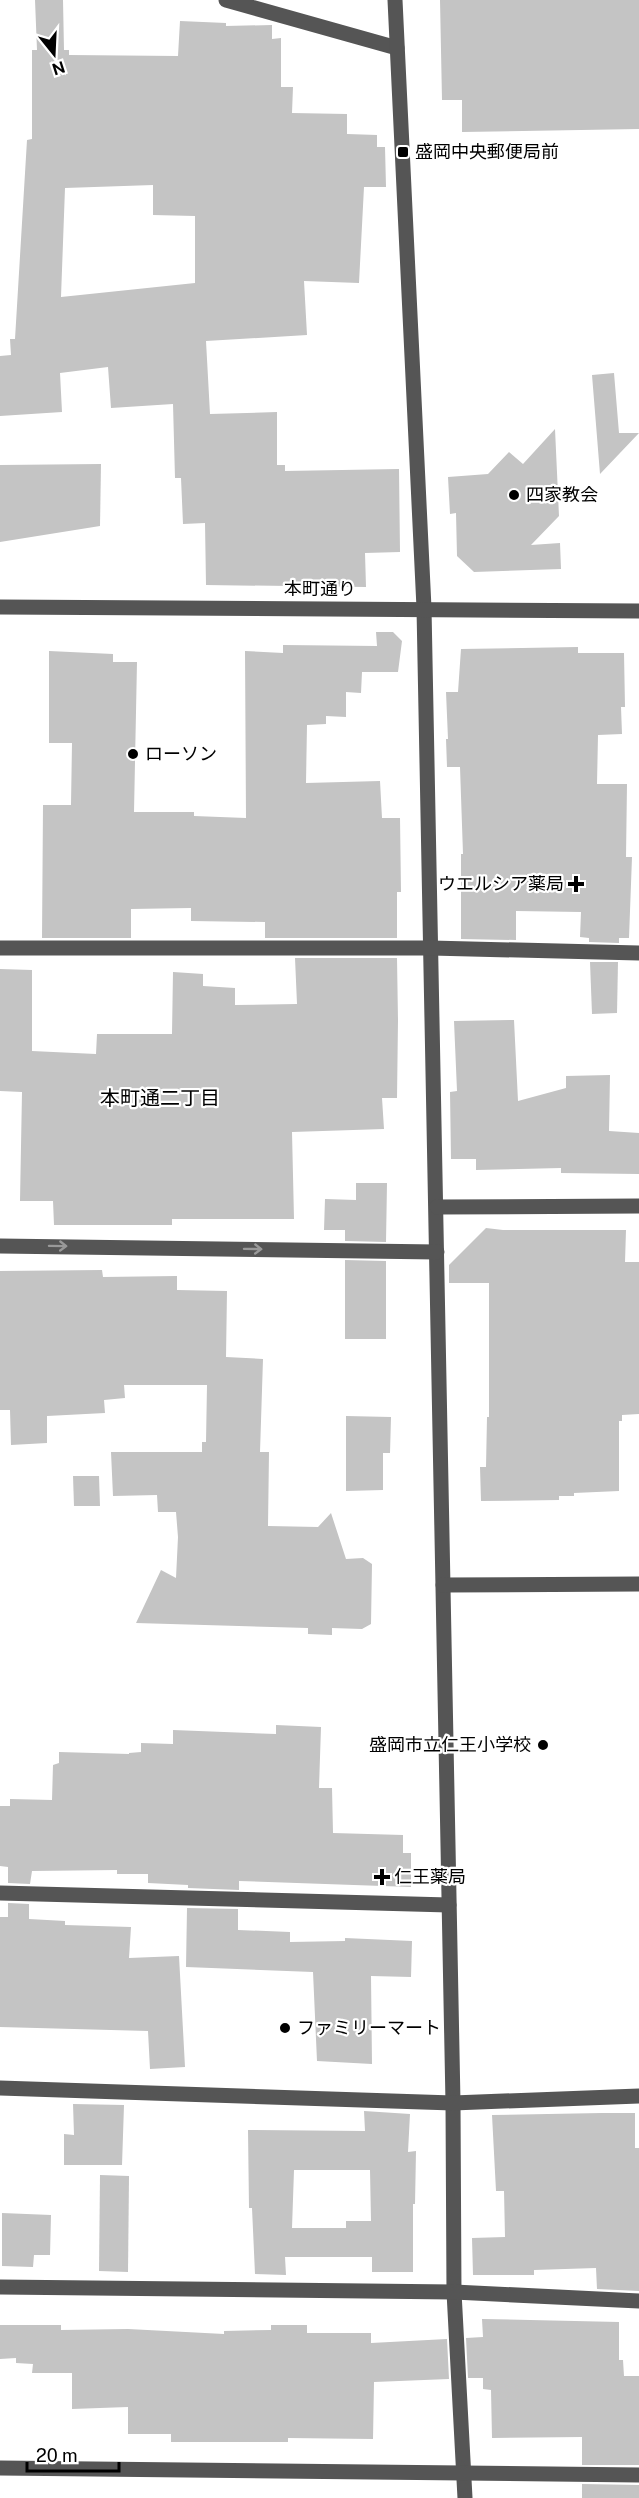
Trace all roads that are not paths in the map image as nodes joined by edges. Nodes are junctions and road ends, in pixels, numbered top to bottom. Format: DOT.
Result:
graph roads {
  1 [pos="226,0"];
  2 [pos="395,0"];
  3 [pos="397,48"];
  4 [pos="0,607"];
  5 [pos="424,608"];
  6 [pos="639,611"];
  7 [pos="0,948"];
  8 [pos="431,948"];
  9 [pos="639,953"];
  10 [pos="639,1206"];
  11 [pos="437,1207"];
  12 [pos="0,1246"];
  13 [pos="437,1252"];
  14 [pos="639,1584"];
  15 [pos="443,1585"];
  16 [pos="0,1893"];
  17 [pos="449,1905"];
  18 [pos="0,2088"];
  19 [pos="639,2096"];
  20 [pos="453,2103"];
  21 [pos="0,2287"];
  22 [pos="454,2292"];
  23 [pos="639,2301"];
  24 [pos="0,2468"];
  25 [pos="465,2474"];
  26 [pos="639,2475"];
  27 [pos="465,2498"];
  1 -- 3 [label="street"];
  2 -- 3 [label="street"];
  3 -- 5 [label="street"];
  4 -- 5 [label="street, 本町通り"];
  5 -- 6 [label="street, 本町通り"];
  5 -- 8 [label="street"];
  7 -- 8 [label="street"];
  8 -- 9 [label="street"];
  8 -- 11 [label="street"];
  10 -- 11 [label="street"];
  11 -- 13 [label="street"];
  12 -- 13 [label="street, one-way"];
  13 -- 15 [label="street"];
  14 -- 15 [label="street"];
  15 -- 17 [label="street"];
  16 -- 17 [label="street"];
  17 -- 20 [label="street"];
  18 -- 20 [label="street"];
  19 -- 20 [label="street"];
  20 -- 22 [label="street"];
  21 -- 22 [label="street"];
  22 -- 23 [label="street"];
  22 -- 25 [label="street"];
  24 -- 25 [label="street"];
  25 -- 26 [label="street"];
  25 -- 27 [label="street"];
}
